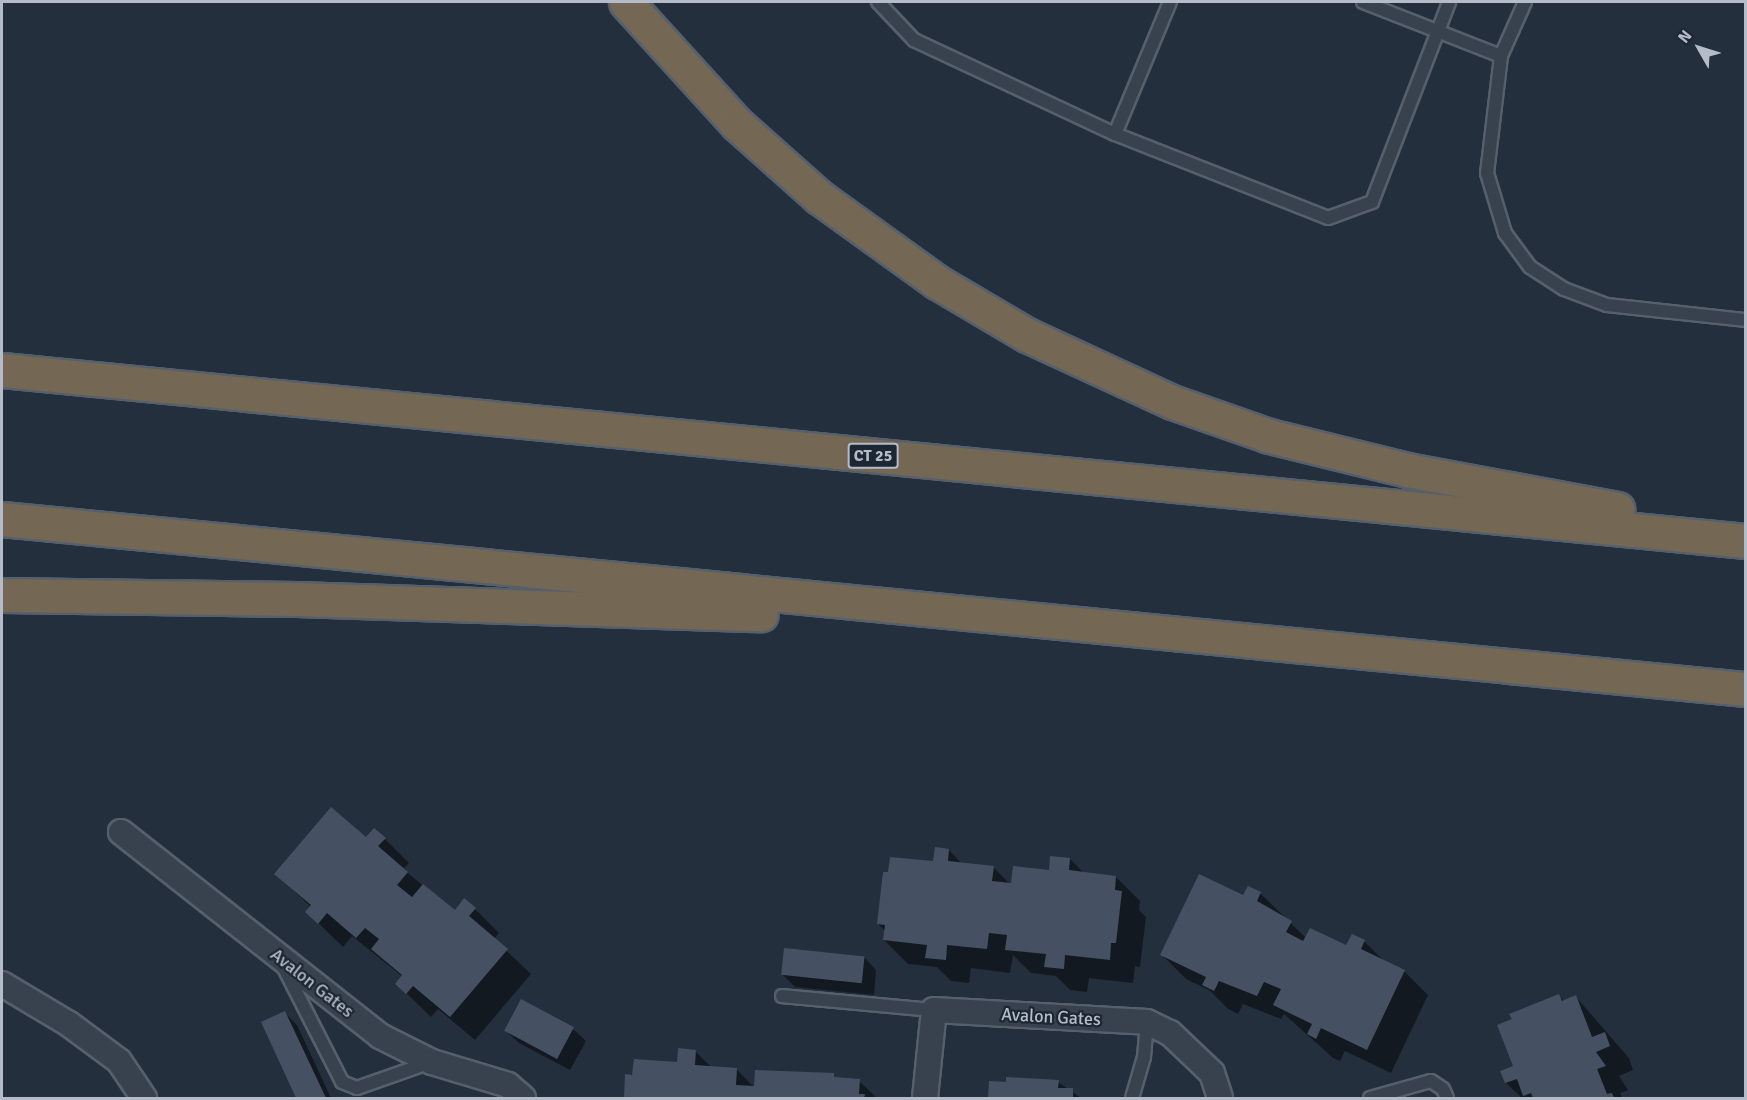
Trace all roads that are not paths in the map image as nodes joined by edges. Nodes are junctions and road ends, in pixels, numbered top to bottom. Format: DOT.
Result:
graph roads {
  1 [pos="626,2"];
  2 [pos="878,2"];
  3 [pos="1170,2"];
  4 [pos="1363,2"];
  5 [pos="1449,2"];
  6 [pos="1525,2"];
  7 [pos="1437,31"];
  8 [pos="1501,56"];
  9 [pos="1115,134"];
  10 [pos="1746,320"];
  11 [pos="2,370"];
  12 [pos="2,519"];
  13 [pos="1746,533"];
  14 [pos="1746,541"];
  15 [pos="2,595"];
  16 [pos="1068,624"];
  17 [pos="1746,689"];
  18 [pos="121,832"];
  19 [pos="278,956"];
  20 [pos="2,984"];
  21 [pos="782,996"];
  22 [pos="934,1010"];
  23 [pos="1147,1022"];
  24 [pos="432,1062"];
  25 [pos="144,1098"];
  26 [pos="524,1098"];
  27 [pos="925,1098"];
  28 [pos="1132,1098"];
  29 [pos="1220,1098"];
  30 [pos="1370,1098"];
  31 [pos="1447,1098"];
  1 -- 13 [label="highway"];
  2 -- 9 [label="lane"];
  3 -- 9 [label="lane"];
  4 -- 7 [label="lane"];
  5 -- 7 [label="lane"];
  6 -- 8 [label="lane"];
  7 -- 8 [label="lane"];
  7 -- 9 [label="lane"];
  8 -- 10 [label="lane"];
  11 -- 14 [label="highway, CT 25"];
  12 -- 16 [label="highway"];
  15 -- 16 [label="highway"];
  16 -- 17 [label="highway"];
  18 -- 19 [label="street, Avalon Gates"];
  19 -- 24 [label="street, Avalon Gates"];
  19 -- 24 [label="lane"];
  20 -- 25 [label="street"];
  21 -- 22 [label="lane"];
  22 -- 23 [label="street, Avalon Gates"];
  22 -- 27 [label="street"];
  23 -- 28 [label="lane"];
  23 -- 29 [label="street, Avalon Gates"];
  24 -- 26 [label="street, Avalon Gates"];
  30 -- 31 [label="lane"];
}
